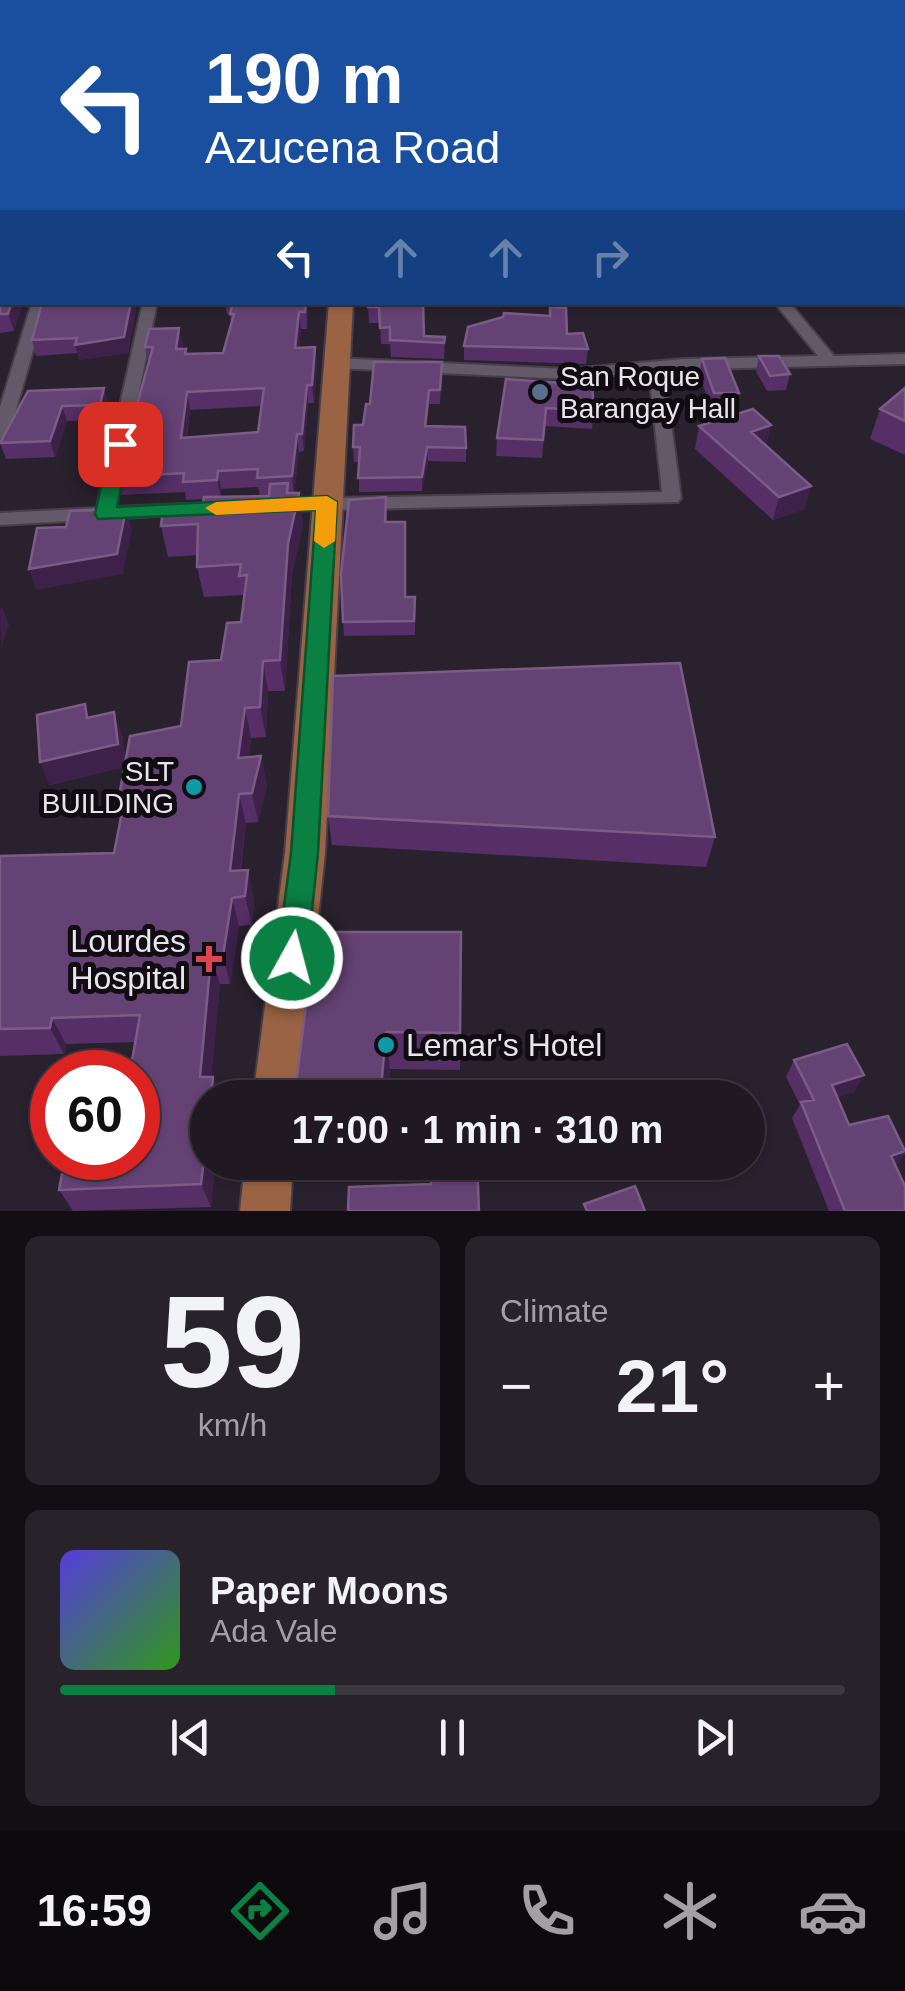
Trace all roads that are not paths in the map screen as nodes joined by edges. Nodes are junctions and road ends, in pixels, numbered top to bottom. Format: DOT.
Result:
graph roads {
  1 [pos="39,305"];
  2 [pos="149,305"];
  3 [pos="341,305"];
  4 [pos="784,305"];
  5 [pos="827,357"];
  6 [pos="905,359"];
  7 [pos="335,363"];
  8 [pos="656,368"];
  9 [pos="0,434"];
  10 [pos="327,502"];
  11 [pos="253,506"];
  12 [pos="198,509"];
  13 [pos="105,514"];
  14 [pos="0,519"];
  15 [pos="278,1080"];
  16 [pos="268,1180"];
  17 [pos="265,1211"];
  1 -- 9 [label="street"];
  2 -- 13 [label="street"];
  3 -- 7 [label="main road"];
  4 -- 5 [label="street"];
  5 -- 6 [label="street"];
  5 -- 8 [label="street"];
  7 -- 8 [label="street"];
  7 -- 10 [label="main road"];
  8 -- 10 [label="street"];
  10 -- 11 [label="street"];
  10 -- 15 [label="main road"];
  12 -- 13 [label="street"];
  13 -- 14 [label="street"];
  16 -- 17 [label="main road"];
}
